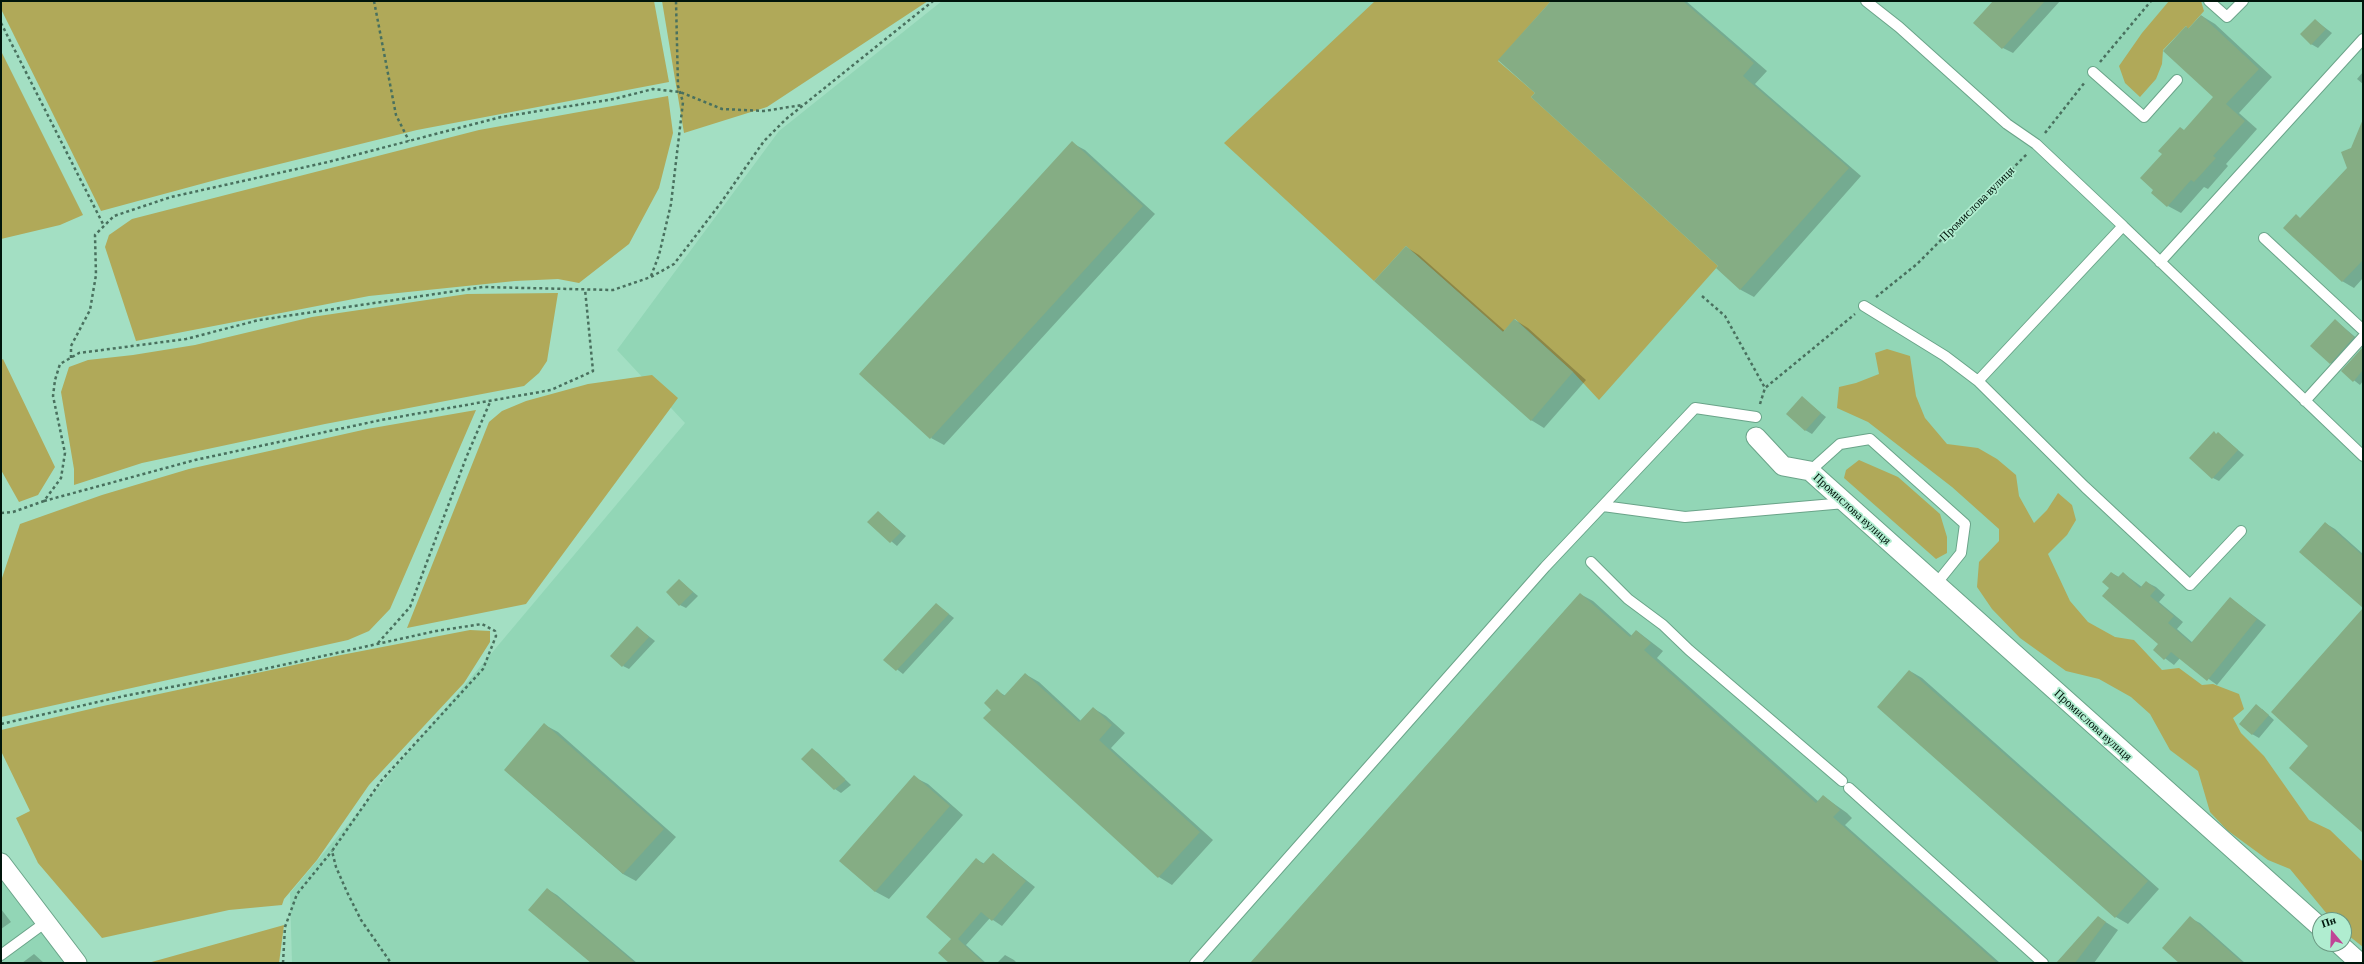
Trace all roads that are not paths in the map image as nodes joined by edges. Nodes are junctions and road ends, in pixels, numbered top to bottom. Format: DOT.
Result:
graph roads {
  1 [pos="1866,1"];
  2 [pos="2209,1"];
  3 [pos="2243,1"];
  4 [pos="2363,39"];
  5 [pos="2093,72"];
  6 [pos="2177,80"];
  7 [pos="2123,226"];
  8 [pos="2264,238"];
  9 [pos="2160,262"];
  10 [pos="1864,306"];
  11 [pos="2363,330"];
  12 [pos="2363,337"];
  13 [pos="1978,381"];
  14 [pos="2305,401"];
  15 [pos="1756,417"];
  16 [pos="1756,437"];
  17 [pos="2363,456"];
  18 [pos="1810,471"];
  19 [pos="1846,503"];
  20 [pos="1603,506"];
  21 [pos="2241,531"];
  22 [pos="1591,562"];
  23 [pos="1936,584"];
  24 [pos="1,863"];
  25 [pos="2312,920"];
  26 [pos="46,922"];
  27 [pos="2348,952"];
  28 [pos="1,955"];
  29 [pos="77,963"];
  30 [pos="1195,963"];
  31 [pos="2043,963"];
  32 [pos="2360,963"];
  1 -- 7 [label="lane"];
  2 -- 3 [label="lane"];
  4 -- 9 [label="lane"];
  5 -- 6 [label="lane"];
  7 -- 9 [label="lane"];
  7 -- 13 [label="lane"];
  8 -- 11 [label="lane"];
  9 -- 14 [label="lane"];
  10 -- 13 [label="lane"];
  12 -- 14 [label="lane"];
  13 -- 21 [label="lane"];
  14 -- 17 [label="lane"];
  15 -- 20 [label="lane"];
  16 -- 18 [label="street, Промислова вулиця"];
  18 -- 19 [label="street, Промислова вулиця"];
  18 -- 23 [label="lane"];
  19 -- 20 [label="lane"];
  19 -- 23 [label="street, Промислова вулиця"];
  20 -- 30 [label="lane"];
  22 -- 31 [label="lane"];
  23 -- 25 [label="street, Промислова вулиця"];
  24 -- 26 [label="street"];
  26 -- 28 [label="lane"];
  26 -- 29 [label="street"];
  27 -- 32 [label="street"];
}
